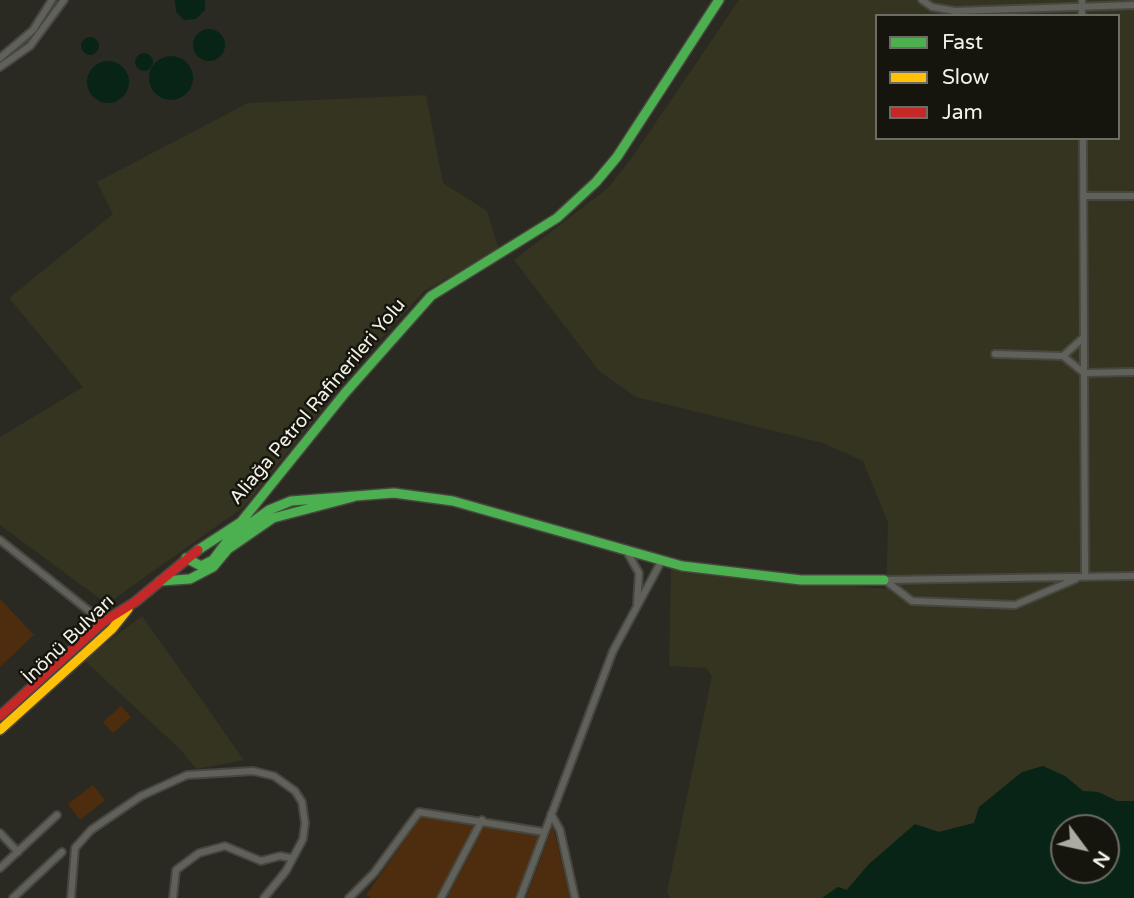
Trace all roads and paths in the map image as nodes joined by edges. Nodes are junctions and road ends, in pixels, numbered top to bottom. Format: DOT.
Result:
graph roads {
  1 [pos="52,0"];
  2 [pos="64,0"];
  3 [pos="719,0"];
  4 [pos="922,0"];
  5 [pos="1082,3"];
  6 [pos="1134,5"];
  7 [pos="0,58"];
  8 [pos="0,67"];
  9 [pos="1083,140"];
  10 [pos="1083,196"];
  11 [pos="1134,196"];
  12 [pos="1084,337"];
  13 [pos="995,354"];
  14 [pos="1063,356"];
  15 [pos="1134,372"];
  16 [pos="1084,373"];
  17 [pos="239,536"];
  18 [pos="0,540"];
  19 [pos="626,550"];
  20 [pos="186,558"];
  21 [pos="662,561"];
  22 [pos="1134,576"];
  23 [pos="1085,577"];
  24 [pos="884,580"];
  25 [pos="160,581"];
  26 [pos="131,605"];
  27 [pos="635,609"];
  28 [pos="103,622"];
  29 [pos="0,716"];
  30 [pos="0,730"];
  31 [pos="551,814"];
  32 [pos="57,815"];
  33 [pos="482,820"];
  34 [pos="0,832"];
  35 [pos="544,832"];
  36 [pos="18,852"];
  37 [pos="62,852"];
  38 [pos="291,858"];
  39 [pos="0,868"];
  40 [pos="13,898"];
  41 [pos="71,898"];
  42 [pos="173,898"];
  43 [pos="264,898"];
  44 [pos="349,898"];
  45 [pos="441,898"];
  46 [pos="520,898"];
  47 [pos="575,898"];
  1 -- 7 [label="street"];
  2 -- 8 [label="street"];
  3 -- 20 [label="street, Aliağa Petrol Rafinerileri Yolu"];
  4 -- 5 [label="street"];
  5 -- 6 [label="street"];
  9 -- 10 [label="street"];
  10 -- 11 [label="street"];
  10 -- 12 [label="street"];
  12 -- 14 [label="street"];
  12 -- 16 [label="street"];
  13 -- 14 [label="street"];
  14 -- 16 [label="street"];
  15 -- 16 [label="street"];
  16 -- 23 [label="street"];
  17 -- 19 [label="street"];
  17 -- 20 [label="street"];
  17 -- 25 [label="street"];
  18 -- 28 [label="street"];
  19 -- 21 [label="street"];
  19 -- 27 [label="street"];
  20 -- 25 [label="street, Aliağa Petrol Rafinerileri Yolu"];
  21 -- 24 [label="street"];
  21 -- 27 [label="street"];
  22 -- 23 [label="street"];
  23 -- 24 [label="street"];
  23 -- 24 [label="street"];
  25 -- 26 [label="street, Aliağa Petrol Rafinerileri Yolu"];
  26 -- 28 [label="street, İnönü Bulvarı"];
  26 -- 30 [label="street, İnönü Bulvarı"];
  27 -- 31 [label="street"];
  28 -- 29 [label="street, İnönü Bulvarı"];
  31 -- 35 [label="street"];
  31 -- 47 [label="street"];
  32 -- 36 [label="street"];
  33 -- 35 [label="street"];
  33 -- 44 [label="street"];
  33 -- 45 [label="street"];
  34 -- 36 [label="street"];
  35 -- 46 [label="street"];
  36 -- 39 [label="street"];
  37 -- 40 [label="street"];
  38 -- 41 [label="street"];
  38 -- 42 [label="street"];
  38 -- 43 [label="street"];
}
